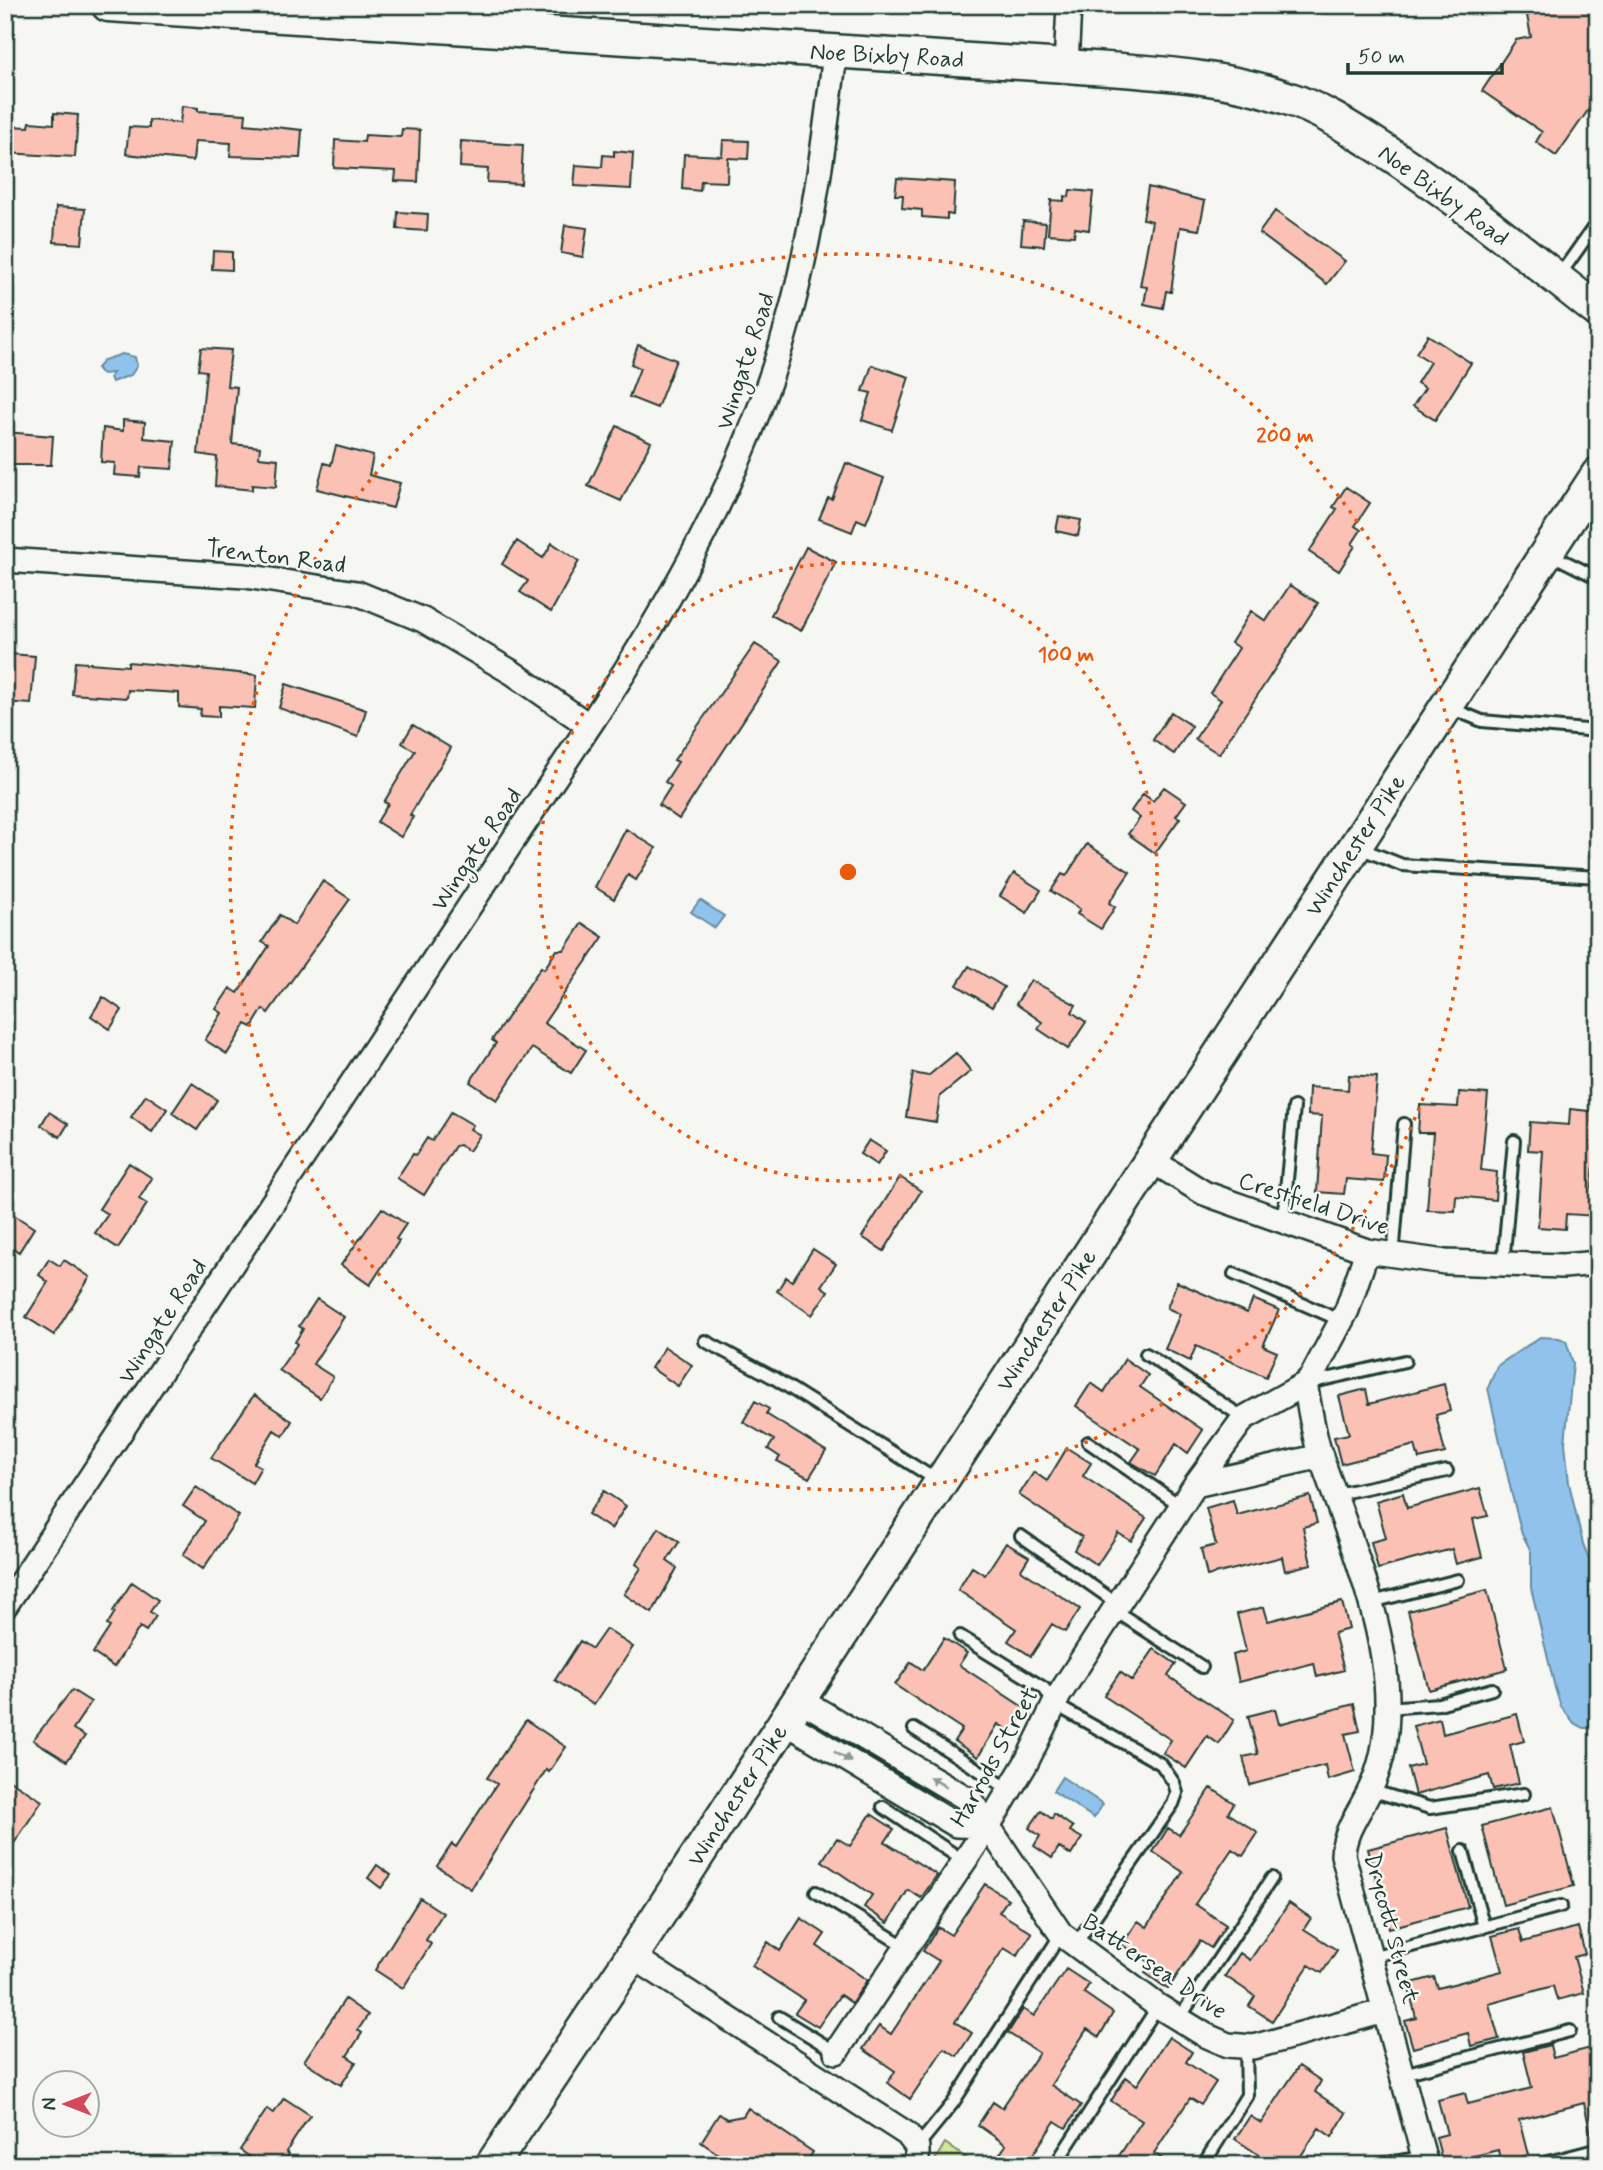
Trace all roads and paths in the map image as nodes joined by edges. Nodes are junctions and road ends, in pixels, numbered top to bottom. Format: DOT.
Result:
graph roads {
  1 [pos="108,5"];
  2 [pos="1069,5"];
  3 [pos="835,53"];
  4 [pos="1066,65"];
  5 [pos="1598,221"];
  6 [pos="1557,279"];
  7 [pos="1598,311"];
  8 [pos="1598,474"];
  9 [pos="1547,552"];
  10 [pos="5,560"];
  11 [pos="1598,578"];
  12 [pos="1446,705"];
  13 [pos="588,724"];
  14 [pos="1598,731"];
  15 [pos="1354,846"];
  16 [pos="1598,877"];
  17 [pos="1294,1107"];
  18 [pos="1404,1124"];
  19 [pos="1514,1141"];
  20 [pos="1151,1160"];
  21 [pos="1283,1224"];
  22 [pos="1367,1251"];
  23 [pos="1393,1257"];
  24 [pos="1598,1263"];
  25 [pos="1503,1265"];
  26 [pos="1234,1274"];
  27 [pos="1342,1321"];
  28 [pos="705,1341"];
  29 [pos="1146,1354"];
  30 [pos="1405,1361"];
  31 [pos="1305,1384"];
  32 [pos="1244,1418"];
  33 [pos="1088,1442"];
  34 [pos="1321,1456"];
  35 [pos="1447,1471"];
  36 [pos="941,1482"];
  37 [pos="1195,1485"];
  38 [pos="1337,1494"];
  39 [pos="1181,1506"];
  40 [pos="1021,1536"];
  41 [pos="1458,1580"];
  42 [pos="1368,1603"];
  43 [pos="5,1606"];
  44 [pos="1116,1607"];
  45 [pos="960,1636"];
  46 [pos="1202,1667"];
  47 [pos="1492,1689"];
  48 [pos="1054,1704"];
  49 [pos="1387,1708"];
  50 [pos="792,1710"];
  51 [pos="914,1729"];
  52 [pos="1010,1790"];
  53 [pos="1370,1790"];
  54 [pos="1524,1794"];
  55 [pos="883,1807"];
  56 [pos="988,1826"];
  57 [pos="1464,1851"];
  58 [pos="964,1861"];
  59 [pos="1272,1878"];
  60 [pos="816,1892"];
  61 [pos="1561,1906"];
  62 [pos="1484,1927"];
  63 [pos="1068,1939"];
  64 [pos="906,1947"];
  65 [pos="632,1956"];
  66 [pos="1371,1957"];
  67 [pos="1158,2006"];
  68 [pos="1385,2011"];
  69 [pos="779,2017"];
  70 [pos="1179,2018"];
  71 [pos="1570,2031"];
  72 [pos="1246,2046"];
  73 [pos="836,2052"];
  74 [pos="1403,2074"];
  75 [pos="1591,2151"];
  76 [pos="917,2156"];
  77 [pos="1425,2161"];
  78 [pos="492,2165"];
  79 [pos="1055,2165"];
  80 [pos="1203,2165"];
  81 [pos="1375,2165"];
  82 [pos="1537,2165"];
  1 -- 3 [label="main road, Noe Bixby Road"];
  2 -- 4 [label="street"];
  3 -- 4 [label="main road, Noe Bixby Road"];
  3 -- 13 [label="street, Wingate Road"];
  4 -- 6 [label="main road, Noe Bixby Road"];
  5 -- 6 [label="lane"];
  6 -- 7 [label="main road, Noe Bixby Road"];
  8 -- 9 [label="main road, Winchester Pike"];
  9 -- 11 [label="lane"];
  9 -- 12 [label="main road, Winchester Pike"];
  10 -- 13 [label="street, Trenton Road"];
  12 -- 14 [label="lane"];
  12 -- 15 [label="main road, Winchester Pike"];
  13 -- 43 [label="street, Wingate Road"];
  15 -- 16 [label="lane"];
  15 -- 20 [label="main road, Winchester Pike"];
  17 -- 21 [label="lane"];
  18 -- 23 [label="lane"];
  19 -- 25 [label="lane"];
  20 -- 21 [label="street, Crestfield Drive"];
  20 -- 36 [label="main road, Winchester Pike"];
  21 -- 22 [label="street, Crestfield Drive"];
  22 -- 23 [label="street, Crestfield Drive"];
  22 -- 27 [label="street, Harrods Street"];
  23 -- 25 [label="street, Crestfield Drive"];
  24 -- 25 [label="street, Crestfield Drive"];
  26 -- 27 [label="lane"];
  27 -- 31 [label="street, Harrods Street"];
  28 -- 36 [label="lane"];
  29 -- 32 [label="lane"];
  30 -- 31 [label="lane"];
  31 -- 32 [label="street, Harrods Street"];
  31 -- 34 [label="street, Drycott Street"];
  32 -- 37 [label="street, Harrods Street"];
  33 -- 39 [label="lane"];
  34 -- 37 [label="street"];
  34 -- 38 [label="street, Drycott Street"];
  35 -- 38 [label="lane"];
  36 -- 50 [label="main road, Winchester Pike"];
  37 -- 39 [label="street, Harrods Street"];
  38 -- 42 [label="street, Drycott Street"];
  39 -- 44 [label="street, Harrods Street"];
  40 -- 44 [label="lane"];
  41 -- 42 [label="lane"];
  42 -- 49 [label="street, Drycott Street"];
  44 -- 46 [label="lane"];
  44 -- 48 [label="street, Harrods Street"];
  45 -- 48 [label="lane"];
  47 -- 49 [label="lane"];
  48 -- 52 [label="street, Harrods Street"];
  48 -- 63 [label="lane"];
  49 -- 53 [label="street, Drycott Street"];
  50 -- 56 [label="street"];
  50 -- 65 [label="main road, Winchester Pike"];
  51 -- 52 [label="lane"];
  52 -- 56 [label="street, Harrods Street"];
  53 -- 54 [label="lane"];
  53 -- 66 [label="street, Drycott Street"];
  55 -- 58 [label="lane"];
  56 -- 58 [label="street, Harrods Street"];
  56 -- 63 [label="street, Battersea Drive"];
  57 -- 62 [label="lane"];
  58 -- 64 [label="street, Harrods Street"];
  59 -- 70 [label="lane"];
  60 -- 64 [label="lane"];
  61 -- 62 [label="lane"];
  62 -- 66 [label="lane"];
  63 -- 67 [label="street, Battersea Drive"];
  63 -- 76 [label="lane"];
  64 -- 73 [label="street, Harrods Street"];
  65 -- 76 [label="street"];
  65 -- 78 [label="main road, Winchester Pike"];
  66 -- 68 [label="street, Drycott Street"];
  67 -- 70 [label="street, Battersea Drive"];
  67 -- 79 [label="lane"];
  68 -- 72 [label="street, Battersea Drive"];
  68 -- 74 [label="street, Drycott Street"];
  69 -- 73 [label="lane"];
  70 -- 72 [label="street, Battersea Drive"];
  71 -- 74 [label="lane"];
  72 -- 80 [label="lane"];
  74 -- 77 [label="street, Drycott Street"];
  75 -- 82 [label="lane"];
  77 -- 81 [label="lane"];
}
